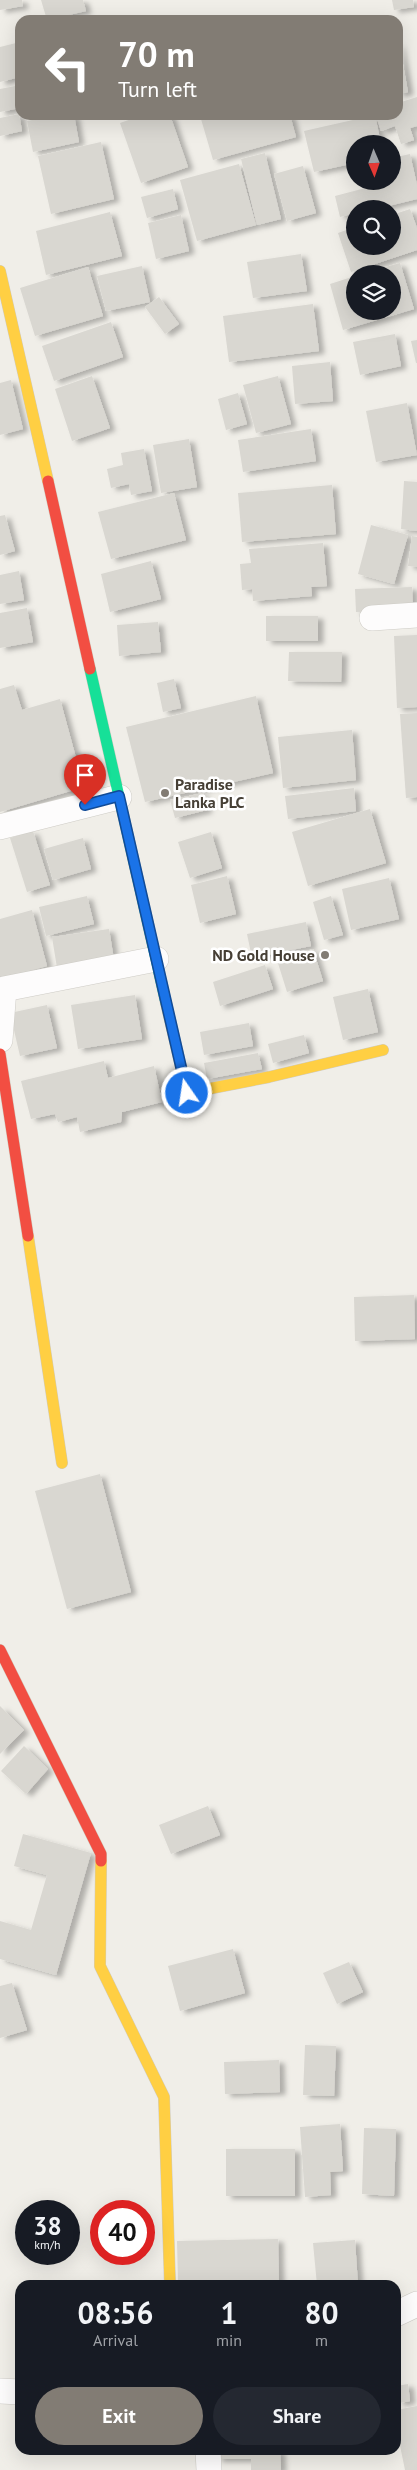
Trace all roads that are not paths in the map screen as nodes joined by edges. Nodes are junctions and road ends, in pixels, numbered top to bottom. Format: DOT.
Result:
graph roads {
  1 [pos="0,271"];
  2 [pos="417,615"];
  3 [pos="372,618"];
  4 [pos="119,796"];
  5 [pos="0,827"];
  6 [pos="156,959"];
  7 [pos="0,1040"];
  8 [pos="383,1050"];
  9 [pos="0,1054"];
  10 [pos="62,1463"];
  11 [pos="0,1650"];
  12 [pos="170,2280"];
  13 [pos="417,2304"];
  14 [pos="401,2312"];
  15 [pos="0,2391"];
  16 [pos="15,2392"];
  17 [pos="208,2455"];
  18 [pos="209,2470"];
  1 -- 4 [label="street"];
  2 -- 3 [label="street"];
  4 -- 5 [label="street"];
  4 -- 6 [label="street"];
  6 -- 7 [label="street"];
  6 -- 8 [label="street"];
  9 -- 10 [label="street"];
  11 -- 12 [label="street"];
  13 -- 14 [label="street"];
  15 -- 16 [label="street"];
  17 -- 18 [label="street"];
}
